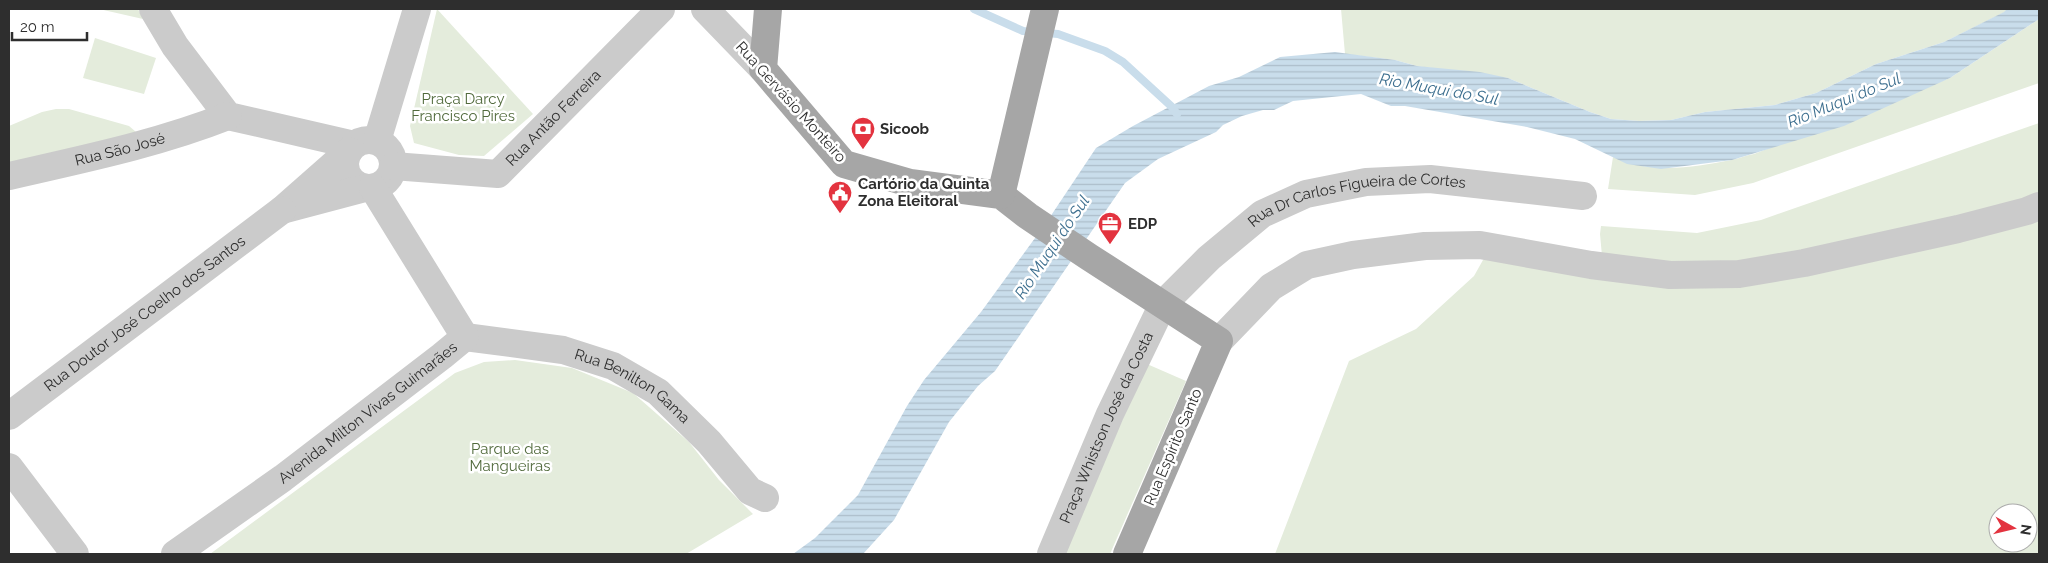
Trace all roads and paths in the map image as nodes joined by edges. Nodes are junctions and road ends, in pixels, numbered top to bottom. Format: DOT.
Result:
graph roads {
  1 [pos="153,9"];
  2 [pos="417,9"];
  3 [pos="661,9"];
  4 [pos="706,9"];
  5 [pos="768,9"];
  6 [pos="1044,12"];
  7 [pos="763,69"];
  8 [pos="228,116"];
  9 [pos="360,146"];
  10 [pos="393,166"];
  11 [pos="9,176"];
  12 [pos="369,188"];
  13 [pos="1001,195"];
  14 [pos="1582,196"];
  15 [pos="2039,206"];
  16 [pos="282,210"];
  17 [pos="1164,304"];
  18 [pos="465,337"];
  19 [pos="1219,341"];
  20 [pos="9,416"];
  21 [pos="9,467"];
  22 [pos="765,498"];
  23 [pos="75,554"];
  24 [pos="175,554"];
  25 [pos="1051,554"];
  26 [pos="1127,554"];
  1 -- 8 [label="street"];
  2 -- 9 [label="street"];
  3 -- 10 [label="street, Rua Antão Ferreira"];
  4 -- 7 [label="street, Rua Gervásio Monteiro"];
  5 -- 7 [label="main road"];
  6 -- 13 [label="main road"];
  7 -- 13 [label="main road, Rua Gervásio Monteiro"];
  8 -- 9 [label="street"];
  8 -- 11 [label="street, Rua São José"];
  9 -- 10 [label="street"];
  9 -- 12 [label="street"];
  9 -- 16 [label="street, Rua Doutor José Coelho dos Santos"];
  10 -- 12 [label="street"];
  12 -- 16 [label="street, Rua Doutor José Coelho dos Santos"];
  12 -- 18 [label="street, Avenida Milton Vivas Guimarães"];
  13 -- 17 [label="main road"];
  14 -- 17 [label="street, Rua Dr Carlos Figueira de Cortes"];
  15 -- 19 [label="street"];
  16 -- 20 [label="street, Rua Doutor José Coelho dos Santos"];
  17 -- 19 [label="main road"];
  17 -- 25 [label="street, Praça Whistson José da Costa"];
  18 -- 22 [label="street, Rua Benilton Gama"];
  18 -- 24 [label="street, Avenida Milton Vivas Guimarães"];
  19 -- 26 [label="main road, Rua Espírito Santo"];
  21 -- 23 [label="street"];
}
